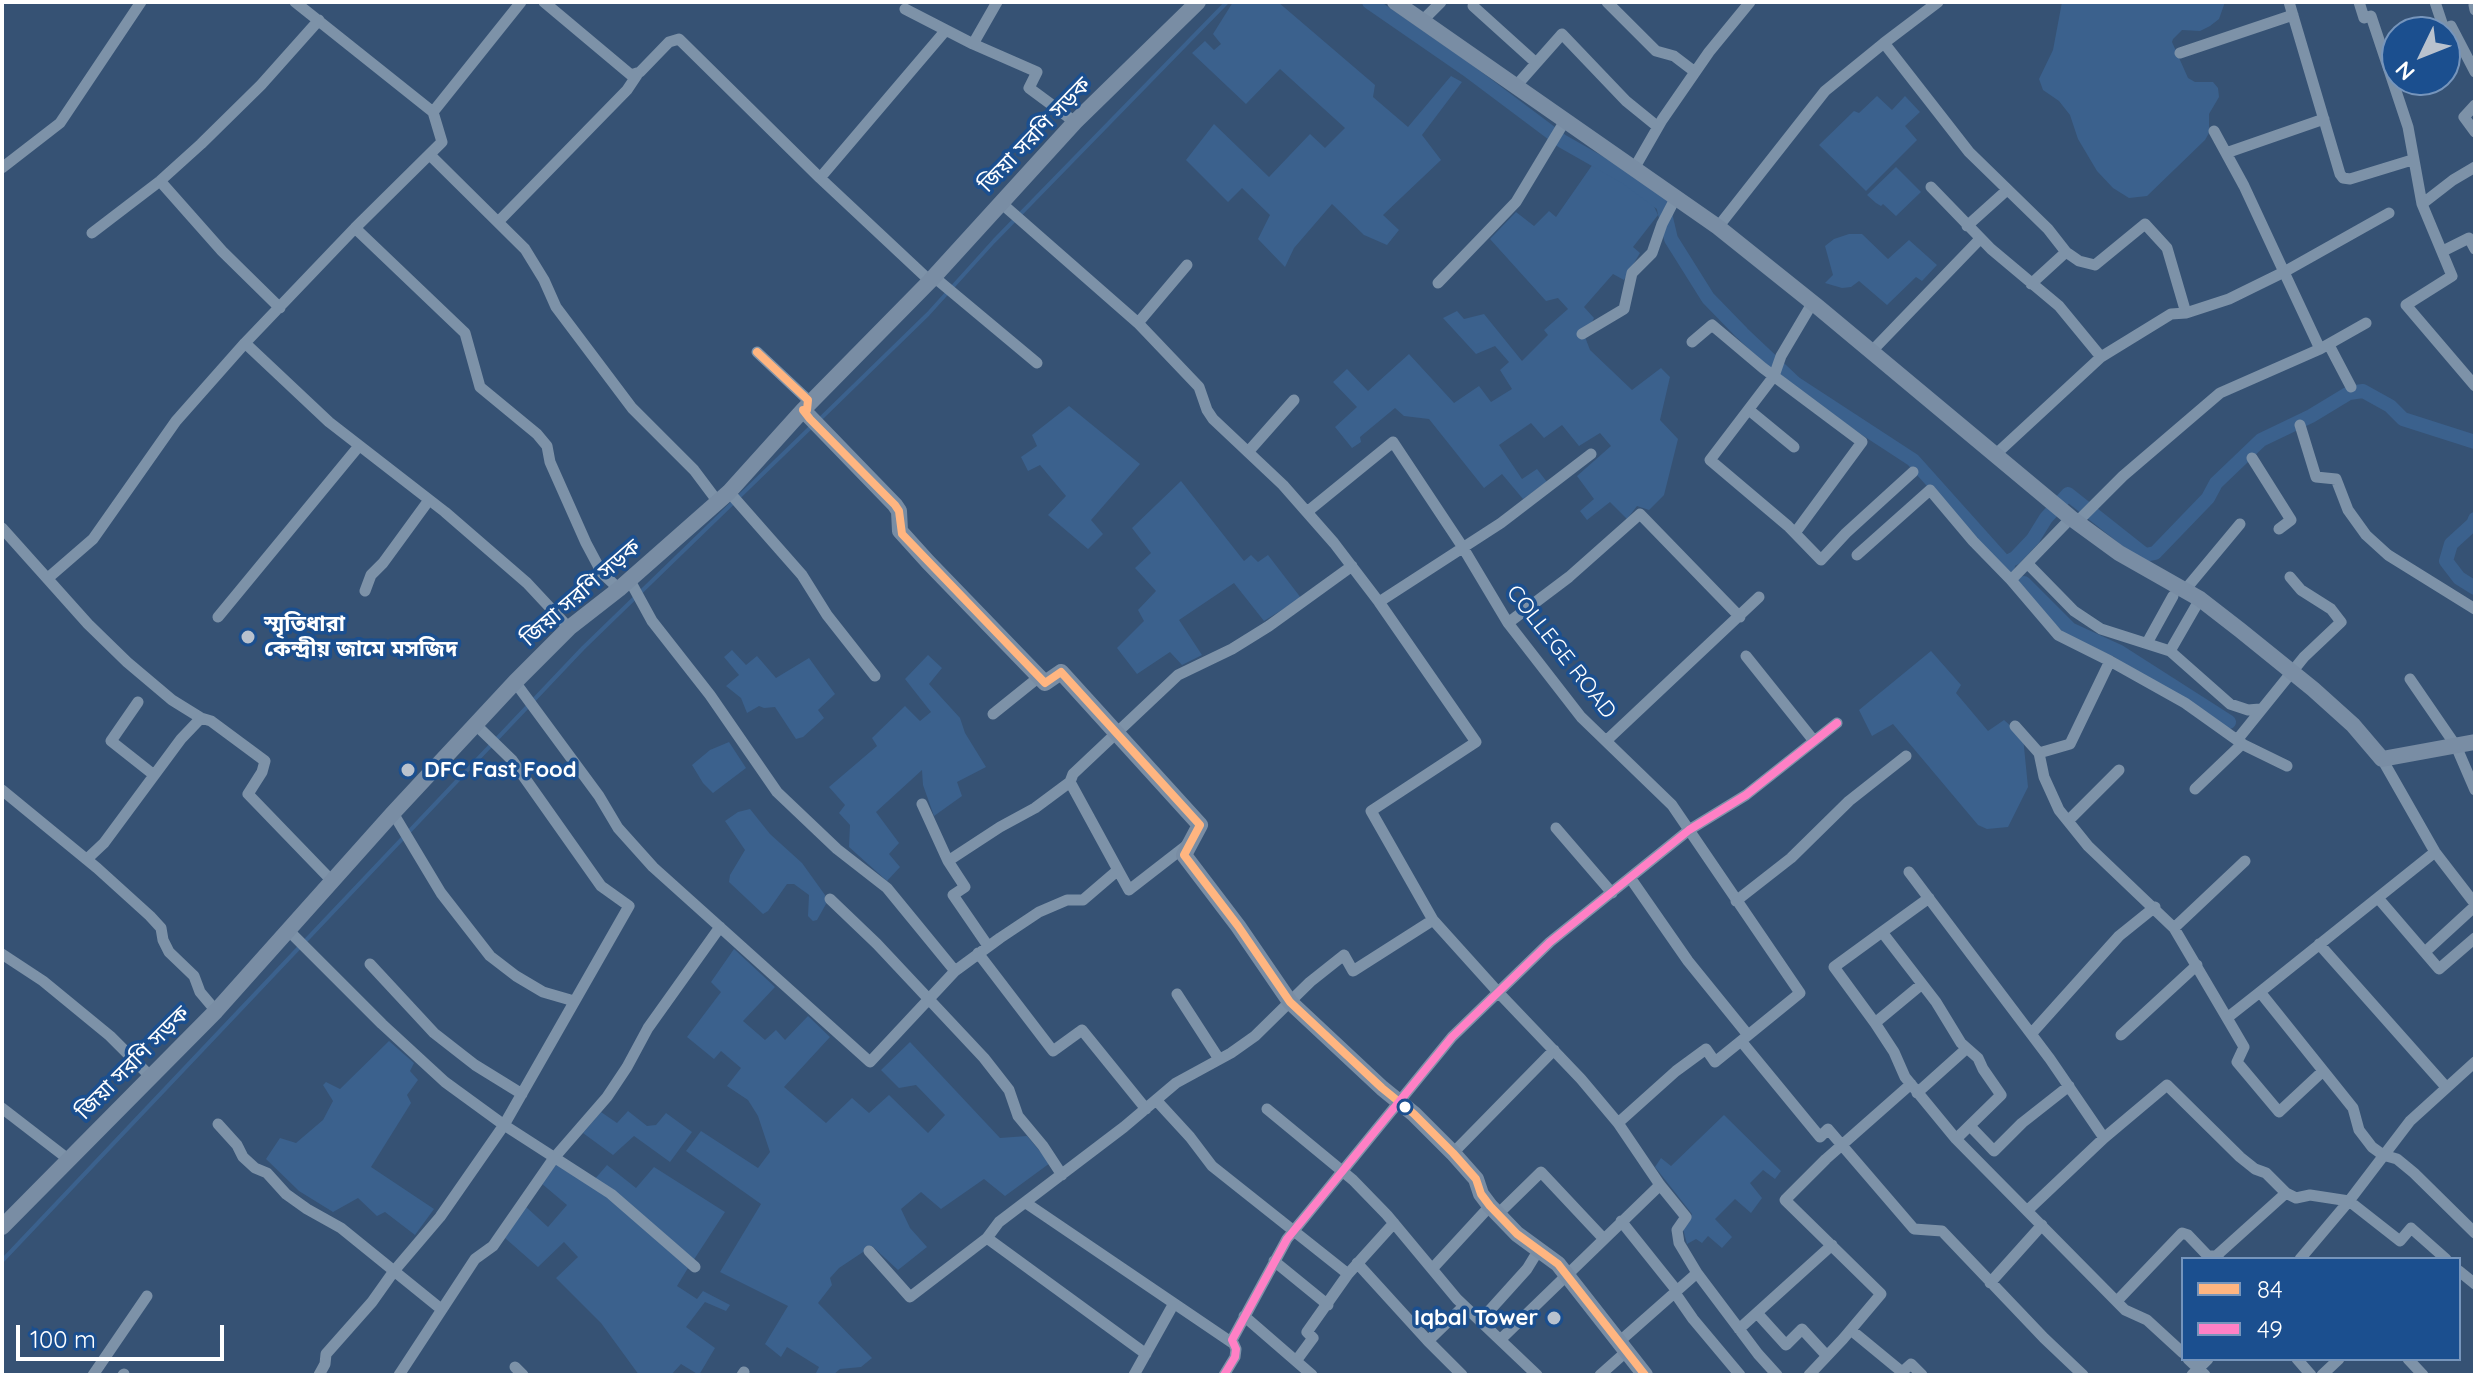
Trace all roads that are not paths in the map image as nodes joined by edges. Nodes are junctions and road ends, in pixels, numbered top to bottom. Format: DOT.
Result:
graph roads {
  1 [pos="141,2"];
  2 [pos="295,2"];
  3 [pos="521,2"];
  4 [pos="544,2"];
  5 [pos="997,2"];
  6 [pos="1198,2"];
  7 [pos="1395,2"];
  8 [pos="1441,2"];
  9 [pos="1607,2"];
  10 [pos="1750,2"];
  11 [pos="1938,2"];
  12 [pos="2289,2"];
  13 [pos="2359,2"];
  14 [pos="2435,2"];
  15 [pos="1473,3"];
  16 [pos="905,9"];
  17 [pos="2293,15"];
  18 [pos="319,20"];
  19 [pos="1422,21"];
  20 [pos="946,30"];
  21 [pos="1884,43"];
  22 [pos="973,44"];
  23 [pos="2180,53"];
  24 [pos="1535,62"];
  25 [pos="1695,72"];
  26 [pos="2475,72"];
  27 [pos="637,75"];
  28 [pos="1516,86"];
  29 [pos="2475,105"];
  30 [pos="433,112"];
  31 [pos="2324,119"];
  32 [pos="1075,122"];
  33 [pos="1564,122"];
  34 [pos="1658,127"];
  35 [pos="2214,131"];
  36 [pos="2475,132"];
  37 [pos="2226,153"];
  38 [pos="430,155"];
  39 [pos="2412,160"];
  40 [pos="1635,167"];
  41 [pos="2475,167"];
  42 [pos="2,168"];
  43 [pos="820,178"];
  44 [pos="160,181"];
  45 [pos="1931,187"];
  46 [pos="2007,190"];
  47 [pos="1674,201"];
  48 [pos="1000,202"];
  49 [pos="2422,204"];
  50 [pos="2389,213"];
  51 [pos="498,222"];
  52 [pos="1967,226"];
  53 [pos="1718,227"];
  54 [pos="355,228"];
  55 [pos="92,233"];
  56 [pos="1980,239"];
  57 [pos="2475,249"];
  58 [pos="2443,251"];
  59 [pos="2066,252"];
  60 [pos="1187,265"];
  61 [pos="2284,272"];
  62 [pos="932,279"];
  63 [pos="1438,283"];
  64 [pos="2031,284"];
  65 [pos="1813,302"];
  66 [pos="280,308"];
  67 [pos="2186,313"];
  68 [pos="1138,323"];
  69 [pos="2366,323"];
  70 [pos="1582,334"];
  71 [pos="1692,342"];
  72 [pos="245,343"];
  73 [pos="2324,347"];
  74 [pos="757,352"];
  75 [pos="1871,352"];
  76 [pos="2101,357"];
  77 [pos="1037,363"];
  78 [pos="1774,376"];
  79 [pos="2473,381"];
  80 [pos="2351,387"];
  81 [pos="1294,400"];
  82 [pos="805,408"];
  83 [pos="1749,410"];
  84 [pos="2300,425"];
  85 [pos="359,446"];
  86 [pos="1794,447"];
  87 [pos="1248,452"];
  88 [pos="1591,454"];
  89 [pos="1995,455"];
  90 [pos="2252,458"];
  91 [pos="1913,472"];
  92 [pos="724,497"];
  93 [pos="429,500"];
  94 [pos="1307,512"];
  95 [pos="2074,517"];
  96 [pos="2240,524"];
  97 [pos="2,528"];
  98 [pos="2279,529"];
  99 [pos="1795,533"];
  100 [pos="1462,546"];
  101 [pos="1857,555"];
  102 [pos="2028,564"];
  103 [pos="1352,566"];
  104 [pos="2290,577"];
  105 [pos="48,578"];
  106 [pos="2011,580"];
  107 [pos="624,584"];
  108 [pos="365,591"];
  109 [pos="2186,595"];
  110 [pos="1759,597"];
  111 [pos="1379,602"];
  112 [pos="2475,609"];
  113 [pos="218,617"];
  114 [pos="1740,617"];
  115 [pos="1508,623"];
  116 [pos="569,628"];
  117 [pos="2147,643"];
  118 [pos="2170,651"];
  119 [pos="1746,656"];
  120 [pos="2110,661"];
  121 [pos="2291,672"];
  122 [pos="875,676"];
  123 [pos="1039,677"];
  124 [pos="2410,679"];
  125 [pos="515,682"];
  126 [pos="138,702"];
  127 [pos="2260,709"];
  128 [pos="993,714"];
  129 [pos="201,718"];
  130 [pos="1837,723"];
  131 [pos="475,724"];
  132 [pos="2015,726"];
  133 [pos="1118,733"];
  134 [pos="1606,741"];
  135 [pos="1814,741"];
  136 [pos="2239,742"];
  137 [pos="2469,747"];
  138 [pos="2039,753"];
  139 [pos="1906,756"];
  140 [pos="2382,759"];
  141 [pos="2287,766"];
  142 [pos="2119,770"];
  143 [pos="154,775"];
  144 [pos="1070,782"];
  145 [pos="2195,789"];
  146 [pos="2,790"];
  147 [pos="2475,790"];
  148 [pos="922,804"];
  149 [pos="393,813"];
  150 [pos="2068,821"];
  151 [pos="1556,828"];
  152 [pos="1689,830"];
  153 [pos="1191,841"];
  154 [pos="2435,852"];
  155 [pos="87,859"];
  156 [pos="948,861"];
  157 [pos="2245,861"];
  158 [pos="1118,870"];
  159 [pos="1909,872"];
  160 [pos="1631,879"];
  161 [pos="333,882"];
  162 [pos="1612,893"];
  163 [pos="1929,898"];
  164 [pos="2378,898"];
  165 [pos="830,899"];
  166 [pos="1736,901"];
  167 [pos="2475,905"];
  168 [pos="2155,907"];
  169 [pos="1433,920"];
  170 [pos="720,927"];
  171 [pos="2174,928"];
  172 [pos="289,931"];
  173 [pos="1882,932"];
  174 [pos="2475,938"];
  175 [pos="2319,944"];
  176 [pos="983,950"];
  177 [pos="2425,952"];
  178 [pos="2,954"];
  179 [pos="370,964"];
  180 [pos="2197,965"];
  181 [pos="955,971"];
  182 [pos="1922,984"];
  183 [pos="1497,991"];
  184 [pos="2260,992"];
  185 [pos="1177,994"];
  186 [pos="929,999"];
  187 [pos="574,1001"];
  188 [pos="1290,1002"];
  189 [pos="216,1011"];
  190 [pos="2227,1018"];
  191 [pos="1875,1023"];
  192 [pos="2031,1034"];
  193 [pos="2121,1035"];
  194 [pos="1744,1038"];
  195 [pos="1966,1049"];
  196 [pos="1554,1050"];
  197 [pos="1219,1059"];
  198 [pos="2475,1062"];
  199 [pos="2323,1071"];
  200 [pos="150,1076"];
  201 [pos="2069,1086"];
  202 [pos="2446,1087"];
  203 [pos="1914,1088"];
  204 [pos="522,1094"];
  205 [pos="1156,1100"];
  206 [pos="1400,1102"];
  207 [pos="2,1108"];
  208 [pos="1146,1109"];
  209 [pos="1267,1109"];
  210 [pos="1618,1123"];
  211 [pos="218,1124"];
  212 [pos="504,1125"];
  213 [pos="1970,1126"];
  214 [pos="2104,1138"];
  215 [pos="1956,1139"];
  216 [pos="1841,1145"];
  217 [pos="1453,1153"];
  218 [pos="2383,1155"];
  219 [pos="554,1158"];
  220 [pos="68,1159"];
  221 [pos="1342,1171"];
  222 [pos="1062,1175"];
  223 [pos="1660,1185"];
  224 [pos="2286,1193"];
  225 [pos="2349,1201"];
  226 [pos="1026,1203"];
  227 [pos="1494,1210"];
  228 [pos="2028,1210"];
  229 [pos="1621,1221"];
  230 [pos="1394,1223"];
  231 [pos="2042,1225"];
  232 [pos="2,1227"];
  233 [pos="1293,1232"];
  234 [pos="2475,1233"];
  235 [pos="987,1238"];
  236 [pos="1603,1238"];
  237 [pos="1832,1245"];
  238 [pos="869,1251"];
  239 [pos="1538,1251"];
  240 [pos="2308,1256"];
  241 [pos="2218,1257"];
  242 [pos="2444,1257"];
  243 [pos="1274,1261"];
  244 [pos="1357,1263"];
  245 [pos="695,1267"];
  246 [pos="1432,1269"];
  247 [pos="394,1271"];
  248 [pos="1567,1273"];
  249 [pos="1697,1273"];
  250 [pos="1348,1274"];
  251 [pos="1990,1283"];
  252 [pos="1676,1292"];
  253 [pos="147,1296"];
  254 [pos="2117,1301"];
  255 [pos="1173,1305"];
  256 [pos="1328,1305"];
  257 [pos="1464,1306"];
  258 [pos="441,1309"];
  259 [pos="1757,1313"];
  260 [pos="1244,1316"];
  261 [pos="1481,1320"];
  262 [pos="1739,1329"];
  263 [pos="1851,1330"];
  264 [pos="1501,1339"];
  265 [pos="1428,1341"];
  266 [pos="1231,1342"];
  267 [pos="1624,1346"];
  268 [pos="2181,1351"];
  269 [pos="1146,1354"];
  270 [pos="1827,1356"];
  271 [pos="1296,1361"];
  272 [pos="2337,1361"];
  273 [pos="2078,1373"];
  274 [pos="400,1374"];
  275 [pos="93,1375"];
  276 [pos="319,1375"];
  277 [pos="1134,1375"];
  278 [pos="1224,1375"];
  279 [pos="1312,1375"];
  280 [pos="1462,1375"];
  281 [pos="1537,1375"];
  282 [pos="1600,1375"];
  283 [pos="1645,1375"];
  284 [pos="1740,1375"];
  285 [pos="1777,1375"];
  286 [pos="1809,1375"];
  287 [pos="1922,1375"];
  288 [pos="2322,1375"];
  1 -- 42 [label="street"];
  2 -- 18 [label="street"];
  3 -- 30 [label="street"];
  4 -- 27 [label="street"];
  5 -- 22 [label="street"];
  6 -- 32 [label="main road, জিয়া সরণি সড়ক"];
  7 -- 19 [label="main road"];
  8 -- 19 [label="street"];
  9 -- 25 [label="street"];
  10 -- 25 [label="street"];
  11 -- 21 [label="street"];
  12 -- 17 [label="street"];
  13 -- 39 [label="street"];
  14 -- 26 [label="street"];
  15 -- 24 [label="street"];
  16 -- 20 [label="street"];
  17 -- 23 [label="street"];
  17 -- 31 [label="street"];
  18 -- 30 [label="street"];
  18 -- 44 [label="street"];
  19 -- 28 [label="main road"];
  20 -- 22 [label="street"];
  20 -- 43 [label="street"];
  21 -- 46 [label="street"];
  21 -- 53 [label="street"];
  22 -- 32 [label="street"];
  24 -- 28 [label="street"];
  24 -- 34 [label="street"];
  25 -- 34 [label="street"];
  27 -- 43 [label="street"];
  27 -- 51 [label="street"];
  28 -- 33 [label="main road"];
  29 -- 36 [label="street"];
  30 -- 38 [label="street"];
  31 -- 37 [label="street"];
  31 -- 39 [label="street"];
  32 -- 48 [label="main road, জিয়া সরণি সড়ক"];
  33 -- 40 [label="main road"];
  33 -- 63 [label="street"];
  34 -- 40 [label="street"];
  35 -- 37 [label="street"];
  37 -- 61 [label="street"];
  38 -- 51 [label="street"];
  38 -- 54 [label="street"];
  39 -- 49 [label="street"];
  40 -- 47 [label="main road"];
  41 -- 49 [label="street"];
  43 -- 62 [label="street"];
  44 -- 55 [label="street"];
  44 -- 66 [label="street"];
  45 -- 52 [label="street"];
  46 -- 52 [label="street"];
  46 -- 59 [label="street"];
  47 -- 53 [label="main road"];
  47 -- 70 [label="street"];
  48 -- 62 [label="main road, জিয়া সরণি সড়ক"];
  48 -- 68 [label="street"];
  49 -- 58 [label="street"];
  50 -- 61 [label="street"];
  51 -- 92 [label="street"];
  52 -- 56 [label="street"];
  53 -- 65 [label="main road"];
  54 -- 66 [label="street"];
  54 -- 107 [label="street"];
  56 -- 64 [label="street"];
  56 -- 75 [label="street"];
  57 -- 58 [label="street"];
  58 -- 79 [label="street"];
  59 -- 64 [label="street"];
  59 -- 67 [label="street"];
  60 -- 68 [label="street"];
  61 -- 67 [label="street"];
  61 -- 73 [label="street"];
  62 -- 77 [label="street"];
  62 -- 82 [label="main road, জিয়া সরণি সড়ক"];
  64 -- 76 [label="street"];
  65 -- 75 [label="main road"];
  65 -- 78 [label="street"];
  66 -- 72 [label="street"];
  67 -- 76 [label="street"];
  68 -- 87 [label="street"];
  69 -- 73 [label="street"];
  71 -- 78 [label="street"];
  72 -- 85 [label="street"];
  72 -- 105 [label="street"];
  73 -- 80 [label="street"];
  73 -- 95 [label="street"];
  74 -- 82 [label="street"];
  75 -- 89 [label="main road"];
  76 -- 89 [label="street"];
  78 -- 83 [label="street"];
  78 -- 99 [label="street"];
  81 -- 87 [label="street"];
  82 -- 92 [label="main road, জিয়া সরণি সড়ক"];
  82 -- 123 [label="main road"];
  83 -- 86 [label="street"];
  83 -- 99 [label="street"];
  84 -- 112 [label="street"];
  85 -- 93 [label="street"];
  85 -- 113 [label="street"];
  87 -- 94 [label="street"];
  88 -- 100 [label="street"];
  89 -- 95 [label="main road"];
  90 -- 98 [label="street"];
  91 -- 99 [label="street"];
  92 -- 107 [label="main road, জিয়া সরণি সড়ক"];
  92 -- 122 [label="street"];
  93 -- 108 [label="street"];
  93 -- 116 [label="street"];
  94 -- 100 [label="street, COLLEGE ROAD"];
  94 -- 103 [label="street"];
  95 -- 102 [label="street"];
  95 -- 109 [label="main road"];
  96 -- 109 [label="street"];
  97 -- 105 [label="street"];
  100 -- 111 [label="street"];
  100 -- 115 [label="street, COLLEGE ROAD"];
  101 -- 106 [label="street"];
  102 -- 106 [label="street"];
  102 -- 117 [label="street"];
  103 -- 111 [label="street"];
  103 -- 133 [label="street"];
  104 -- 121 [label="street"];
  105 -- 129 [label="street"];
  106 -- 120 [label="street"];
  107 -- 116 [label="main road, জিয়া সরণি সড়ক"];
  107 -- 181 [label="street"];
  109 -- 117 [label="street"];
  109 -- 118 [label="street"];
  109 -- 121 [label="main road"];
  110 -- 114 [label="street, COLLEGE ROAD"];
  111 -- 169 [label="street"];
  114 -- 115 [label="street"];
  114 -- 134 [label="street, COLLEGE ROAD"];
  115 -- 134 [label="street, COLLEGE ROAD"];
  116 -- 125 [label="main road, জিয়া সরণি সড়ক"];
  117 -- 118 [label="street"];
  118 -- 127 [label="street"];
  119 -- 135 [label="street"];
  120 -- 136 [label="street"];
  120 -- 138 [label="street"];
  121 -- 127 [label="street"];
  121 -- 140 [label="main road"];
  123 -- 128 [label="street"];
  123 -- 133 [label="main road"];
  124 -- 137 [label="street"];
  125 -- 131 [label="main road, জিয়া সরণি সড়ক"];
  125 -- 170 [label="street"];
  126 -- 143 [label="street"];
  127 -- 136 [label="street"];
  129 -- 143 [label="street"];
  129 -- 161 [label="street"];
  130 -- 135 [label="street"];
  131 -- 149 [label="main road, জিয়া সরণি সড়ক"];
  131 -- 187 [label="street"];
  132 -- 138 [label="street"];
  133 -- 144 [label="street"];
  133 -- 153 [label="main road"];
  134 -- 152 [label="street, COLLEGE ROAD"];
  135 -- 152 [label="street"];
  136 -- 141 [label="street"];
  136 -- 145 [label="street"];
  137 -- 140 [label="main road"];
  137 -- 147 [label="street"];
  138 -- 150 [label="street"];
  139 -- 166 [label="street"];
  140 -- 154 [label="street"];
  142 -- 150 [label="street"];
  143 -- 155 [label="street"];
  144 -- 156 [label="street"];
  144 -- 158 [label="street"];
  146 -- 155 [label="street"];
  148 -- 156 [label="street"];
  149 -- 161 [label="main road, জিয়া সরণি সড়ক"];
  149 -- 187 [label="street"];
  150 -- 168 [label="street"];
  151 -- 162 [label="street"];
  152 -- 160 [label="street"];
  152 -- 166 [label="street, COLLEGE ROAD"];
  153 -- 158 [label="street"];
  153 -- 188 [label="main road"];
  154 -- 164 [label="street"];
  154 -- 167 [label="street"];
  155 -- 189 [label="street"];
  156 -- 176 [label="street"];
  157 -- 171 [label="street"];
  158 -- 176 [label="street"];
  159 -- 163 [label="street"];
  160 -- 162 [label="street"];
  160 -- 194 [label="street"];
  161 -- 172 [label="main road, জিয়া সরণি সড়ক"];
  162 -- 183 [label="street"];
  163 -- 173 [label="street"];
  163 -- 192 [label="street"];
  164 -- 175 [label="street"];
  164 -- 177 [label="street"];
  165 -- 186 [label="street"];
  166 -- 194 [label="street, COLLEGE ROAD"];
  167 -- 177 [label="street"];
  168 -- 171 [label="street"];
  168 -- 192 [label="street"];
  169 -- 183 [label="street"];
  169 -- 188 [label="street"];
  170 -- 186 [label="street"];
  170 -- 219 [label="street"];
  171 -- 180 [label="street"];
  172 -- 189 [label="main road, জিয়া সরণি সড়ক"];
  172 -- 212 [label="street"];
  173 -- 182 [label="street"];
  173 -- 191 [label="street"];
  174 -- 177 [label="street"];
  175 -- 184 [label="street"];
  175 -- 202 [label="street"];
  176 -- 181 [label="street"];
  176 -- 208 [label="street"];
  178 -- 200 [label="street"];
  179 -- 204 [label="street"];
  180 -- 190 [label="street"];
  180 -- 193 [label="street"];
  181 -- 186 [label="street"];
  182 -- 191 [label="street"];
  182 -- 195 [label="street"];
  183 -- 196 [label="street"];
  183 -- 206 [label="street"];
  184 -- 190 [label="street"];
  184 -- 199 [label="street"];
  185 -- 197 [label="street"];
  186 -- 222 [label="street"];
  187 -- 204 [label="street"];
  188 -- 197 [label="street"];
  188 -- 206 [label="main road"];
  189 -- 200 [label="main road, জিয়া সরণি সড়ক"];
  190 -- 199 [label="street"];
  191 -- 203 [label="street"];
  192 -- 201 [label="street"];
  194 -- 210 [label="street"];
  194 -- 216 [label="street"];
  195 -- 203 [label="street"];
  195 -- 213 [label="street"];
  196 -- 210 [label="street"];
  196 -- 217 [label="street"];
  197 -- 205 [label="street"];
  198 -- 202 [label="street"];
  199 -- 218 [label="street"];
  200 -- 220 [label="main road, জিয়া সরণি সড়ক"];
  201 -- 213 [label="street"];
  201 -- 214 [label="street"];
  202 -- 218 [label="street"];
  203 -- 215 [label="street"];
  203 -- 216 [label="street"];
  204 -- 212 [label="street"];
  205 -- 208 [label="street"];
  205 -- 233 [label="street"];
  206 -- 217 [label="main road"];
  206 -- 221 [label="street"];
  207 -- 220 [label="street"];
  208 -- 222 [label="street"];
  209 -- 221 [label="street"];
  210 -- 223 [label="street"];
  211 -- 247 [label="street"];
  212 -- 219 [label="street"];
  212 -- 247 [label="street"];
  213 -- 215 [label="street"];
  214 -- 224 [label="street"];
  214 -- 228 [label="street"];
  215 -- 228 [label="street"];
  216 -- 237 [label="street"];
  216 -- 251 [label="street"];
  217 -- 227 [label="main road"];
  218 -- 225 [label="street"];
  218 -- 234 [label="street"];
  219 -- 245 [label="street"];
  219 -- 258 [label="street"];
  220 -- 232 [label="main road, জিয়া সরণি সড়ক"];
  221 -- 230 [label="street"];
  221 -- 233 [label="street"];
  222 -- 226 [label="street"];
  223 -- 229 [label="street"];
  223 -- 249 [label="street"];
  224 -- 225 [label="street"];
  224 -- 241 [label="street"];
  225 -- 240 [label="street"];
  225 -- 242 [label="street"];
  226 -- 235 [label="street"];
  226 -- 255 [label="street"];
  227 -- 236 [label="street"];
  227 -- 239 [label="main road"];
  227 -- 246 [label="street"];
  228 -- 231 [label="street"];
  229 -- 236 [label="street"];
  229 -- 252 [label="street"];
  230 -- 244 [label="street"];
  230 -- 246 [label="street"];
  231 -- 251 [label="street"];
  231 -- 254 [label="street"];
  233 -- 243 [label="street"];
  233 -- 250 [label="street"];
  235 -- 238 [label="street"];
  235 -- 269 [label="street"];
  236 -- 248 [label="street"];
  237 -- 259 [label="street"];
  237 -- 263 [label="street"];
  239 -- 248 [label="main road"];
  239 -- 261 [label="street"];
  241 -- 254 [label="street"];
  243 -- 256 [label="street"];
  243 -- 260 [label="street"];
  244 -- 250 [label="street"];
  244 -- 265 [label="street"];
  246 -- 257 [label="street"];
  247 -- 258 [label="street"];
  247 -- 276 [label="street"];
  248 -- 264 [label="street"];
  248 -- 267 [label="main road"];
  249 -- 252 [label="street"];
  249 -- 262 [label="street"];
  250 -- 256 [label="street"];
  251 -- 273 [label="street"];
  252 -- 267 [label="street"];
  252 -- 284 [label="street"];
  253 -- 275 [label="street"];
  254 -- 268 [label="street"];
  255 -- 266 [label="street"];
  255 -- 269 [label="street"];
  256 -- 271 [label="street"];
  257 -- 261 [label="street"];
  257 -- 265 [label="street"];
  258 -- 274 [label="street"];
  259 -- 262 [label="street"];
  259 -- 270 [label="street"];
  260 -- 266 [label="street"];
  260 -- 271 [label="street"];
  261 -- 264 [label="street"];
  262 -- 285 [label="street"];
  263 -- 270 [label="street"];
  263 -- 287 [label="street"];
  264 -- 281 [label="street"];
  265 -- 280 [label="street"];
  266 -- 278 [label="street"];
  267 -- 282 [label="street"];
  267 -- 283 [label="main road"];
  269 -- 277 [label="street"];
  270 -- 286 [label="street"];
  271 -- 279 [label="street"];
  272 -- 288 [label="street"];
}
